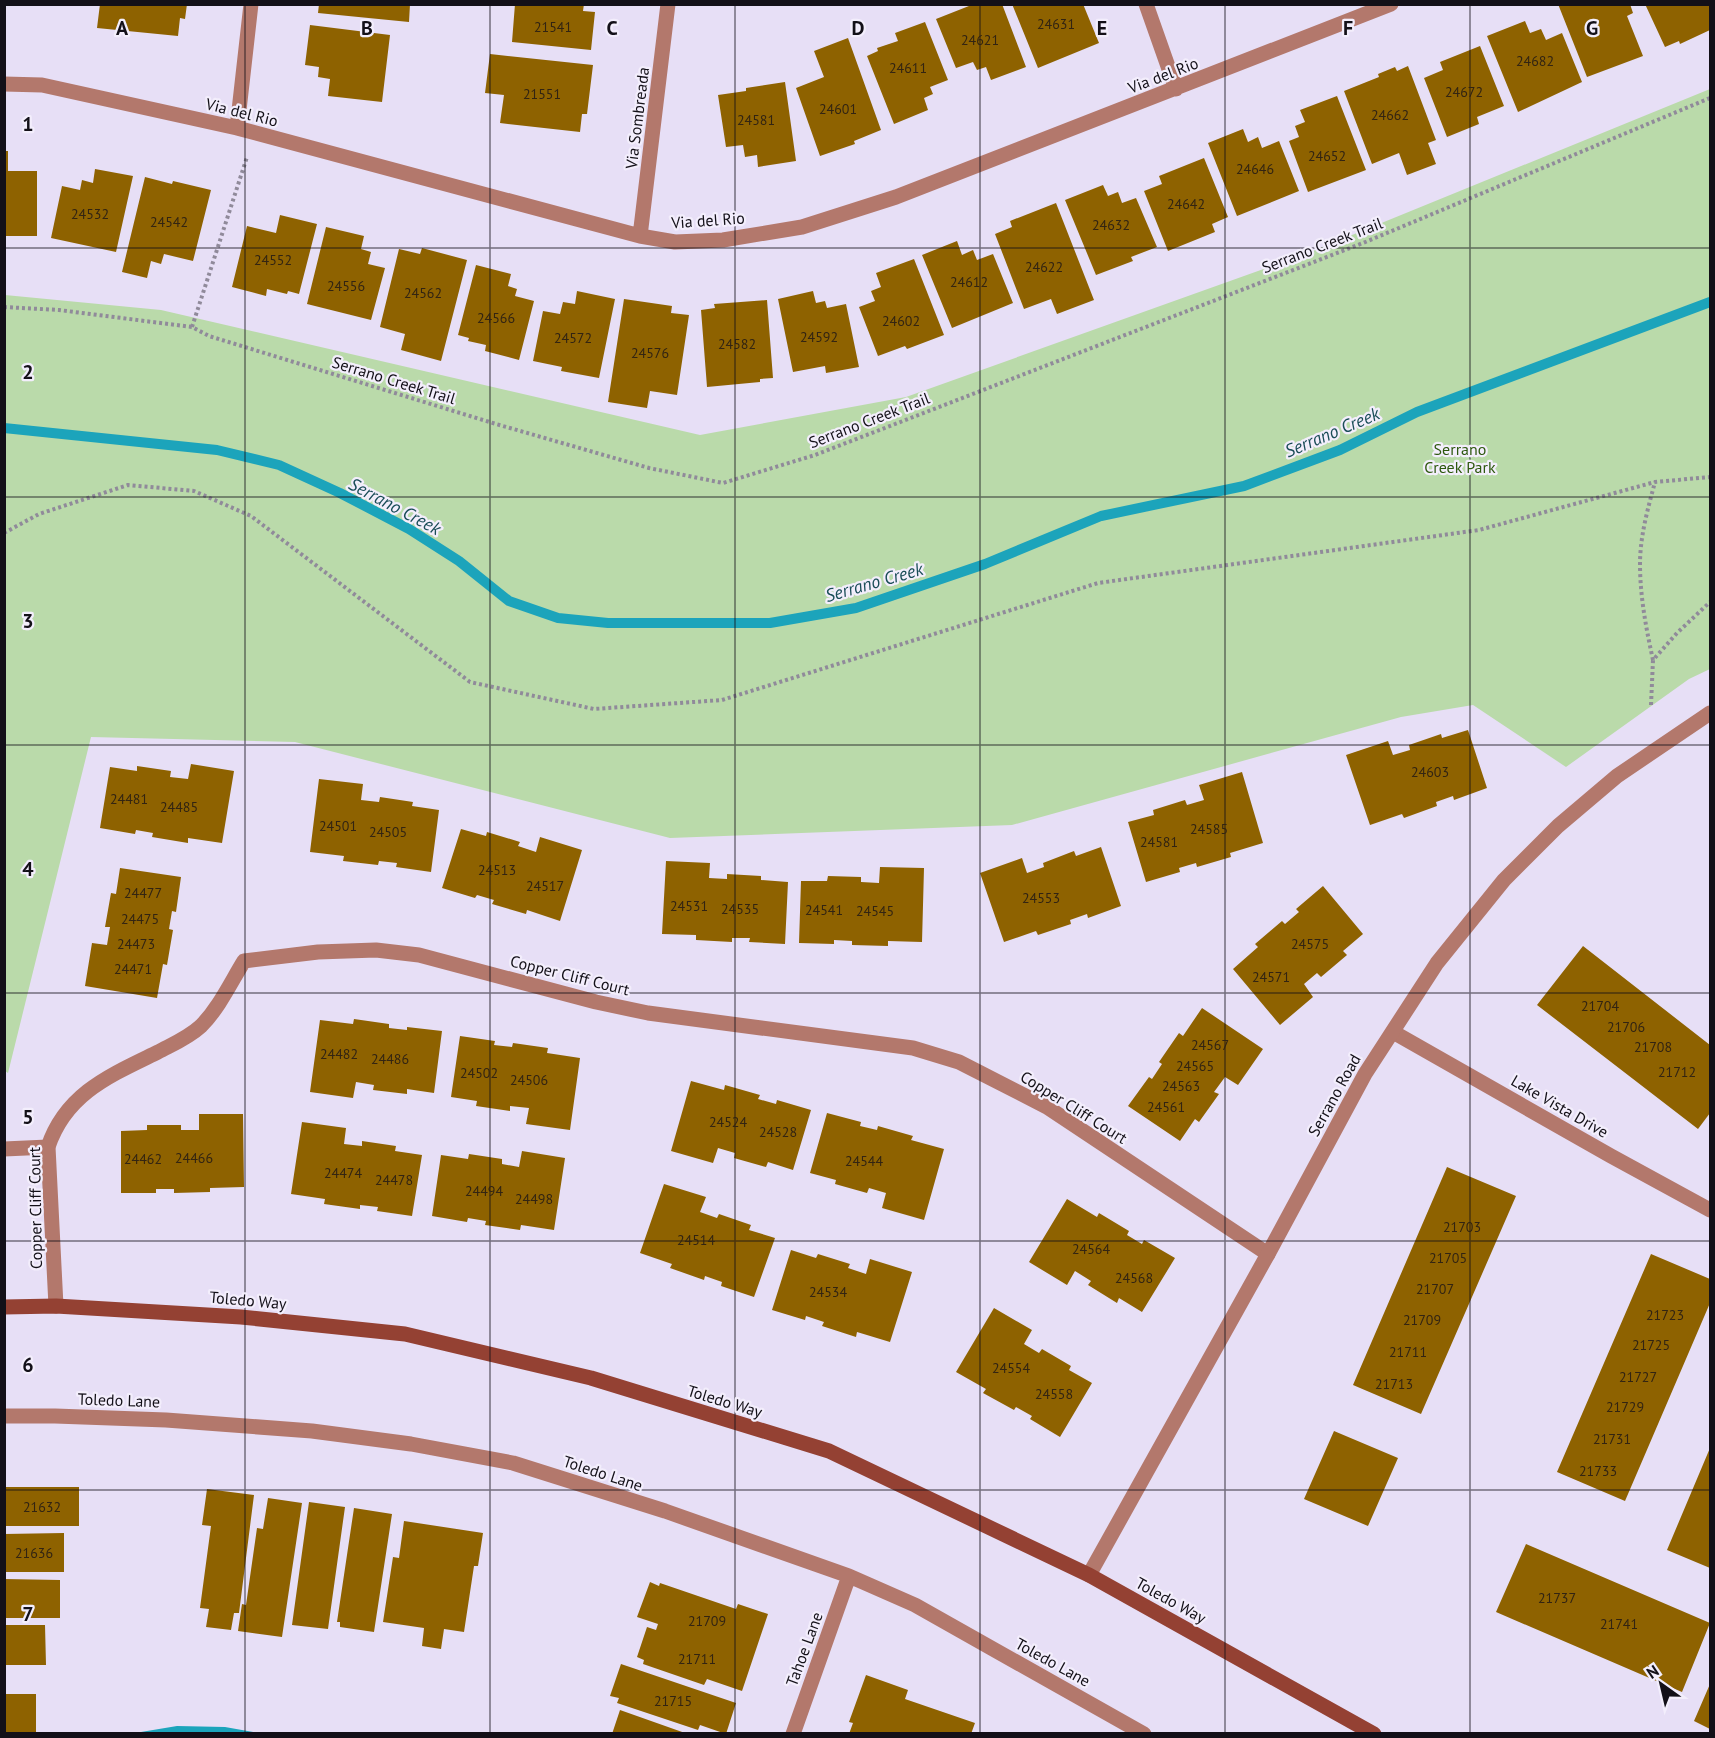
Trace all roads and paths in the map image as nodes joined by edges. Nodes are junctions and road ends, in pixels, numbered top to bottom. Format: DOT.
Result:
graph roads {
  1 [pos="251,4"];
  2 [pos="668,4"];
  3 [pos="1146,4"];
  4 [pos="1391,4"];
  5 [pos="4,84"];
  6 [pos="1176,89"];
  7 [pos="1710,98"];
  8 [pos="237,128"];
  9 [pos="255,133"];
  10 [pos="640,236"];
  11 [pos="4,307"];
  12 [pos="192,327"];
  13 [pos="1710,477"];
  14 [pos="1655,482"];
  15 [pos="4,533"];
  16 [pos="1710,602"];
  17 [pos="1653,660"];
  18 [pos="1651,705"];
  19 [pos="1710,713"];
  20 [pos="1393,1032"];
  21 [pos="48,1147"];
  22 [pos="4,1149"];
  23 [pos="1710,1210"];
  24 [pos="1268,1254"];
  25 [pos="56,1306"];
  26 [pos="4,1307"];
  27 [pos="4,1416"];
  28 [pos="1089,1575"];
  29 [pos="849,1576"];
  30 [pos="793,1734"];
  31 [pos="1144,1734"];
  32 [pos="1374,1734"];
  1 -- 8 [label="street"];
  2 -- 10 [label="street, Via Sombreada"];
  3 -- 6 [label="street"];
  4 -- 6 [label="street, Via del Rio"];
  5 -- 8 [label="street, Via del Rio"];
  6 -- 10 [label="street, Via del Rio"];
  7 -- 12 [label="path, Serrano Creek Trail"];
  8 -- 9 [label="street, Via del Rio"];
  9 -- 10 [label="street, Via del Rio"];
  9 -- 12 [label="path"];
  11 -- 12 [label="path, Serrano Creek Trail"];
  13 -- 14 [label="path"];
  14 -- 15 [label="path"];
  14 -- 17 [label="path"];
  16 -- 17 [label="path"];
  17 -- 18 [label="path"];
  19 -- 20 [label="street, Serrano Road"];
  20 -- 23 [label="street, Lake Vista Drive"];
  20 -- 24 [label="street, Serrano Road"];
  21 -- 22 [label="street"];
  21 -- 24 [label="street, Copper Cliff Court"];
  21 -- 25 [label="street, Copper Cliff Court"];
  24 -- 28 [label="street, Serrano Road"];
  25 -- 26 [label="main road, Toledo Way"];
  25 -- 28 [label="main road, Toledo Way"];
  27 -- 29 [label="street, Toledo Lane"];
  28 -- 32 [label="main road, Toledo Way"];
  29 -- 30 [label="street, Tahoe Lane"];
  29 -- 31 [label="street, Toledo Lane"];
}
